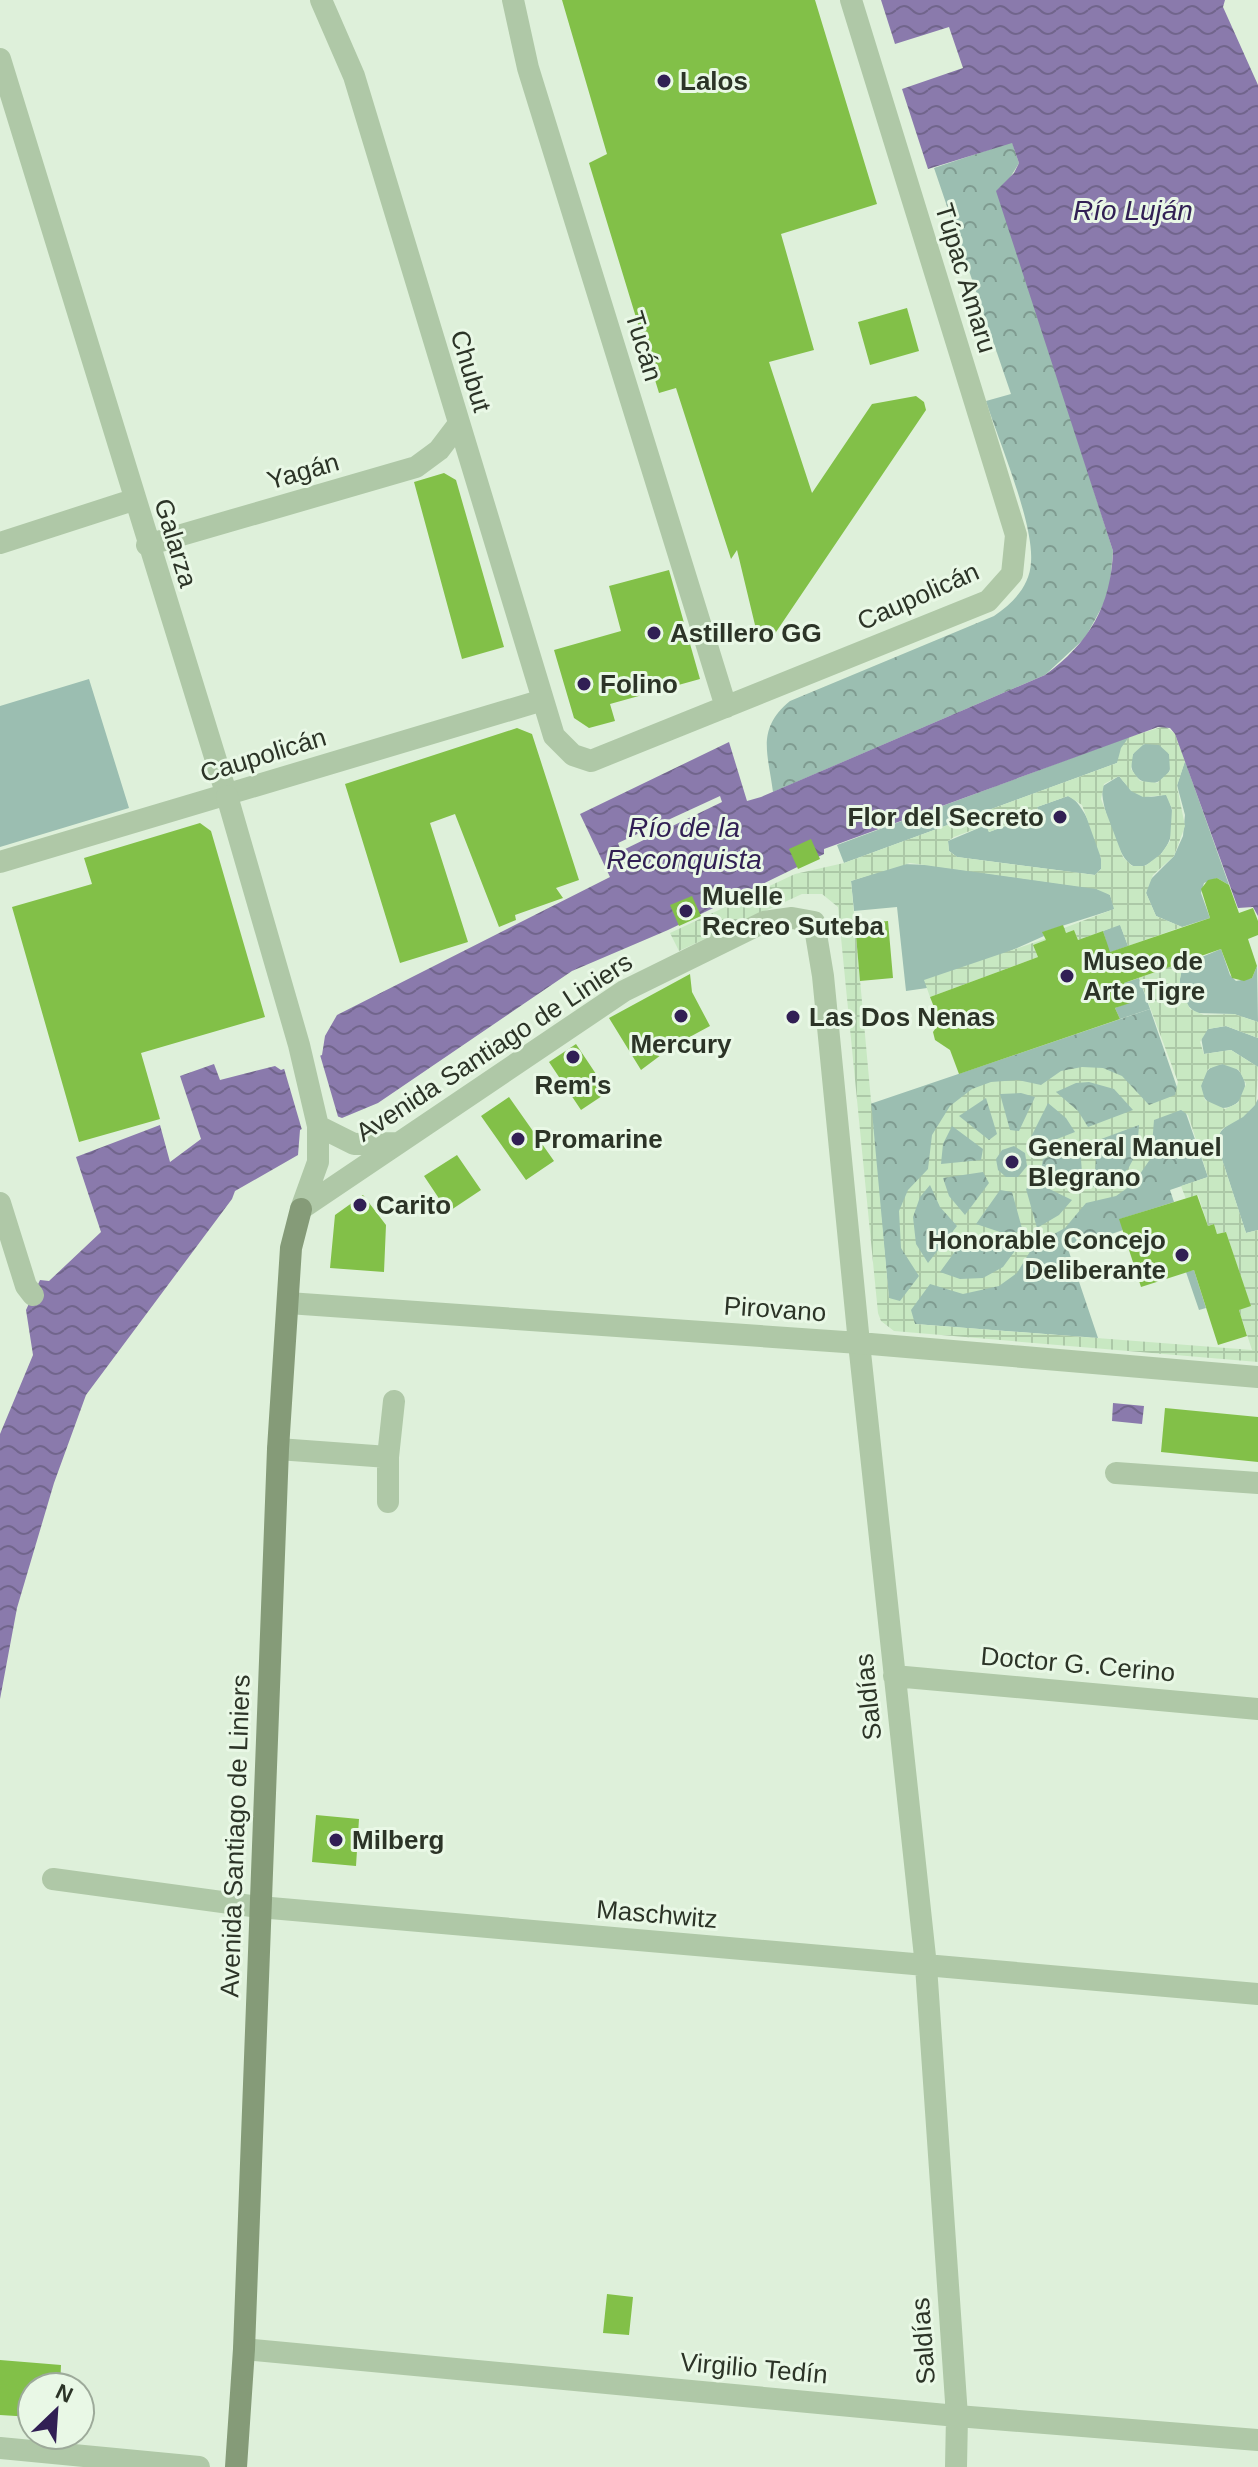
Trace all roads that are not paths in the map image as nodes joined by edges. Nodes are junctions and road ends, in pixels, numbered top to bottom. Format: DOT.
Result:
graph roads {
  1 [pos="321,0"];
  2 [pos="513,0"];
  3 [pos="851,0"];
  4 [pos="0,59"];
  5 [pos="458,425"];
  6 [pos="133,500"];
  7 [pos="0,543"];
  8 [pos="147,545"];
  9 [pos="1012,574"];
  10 [pos="543,700"];
  11 [pos="726,707"];
  12 [pos="573,755"];
  13 [pos="227,796"];
  14 [pos="0,862"];
  15 [pos="814,922"];
  16 [pos="299,1045"];
  17 [pos="318,1126"];
  18 [pos="397,1143"];
  19 [pos="0,1203"];
  20 [pos="301,1209"];
  21 [pos="33,1295"];
  22 [pos="288,1303"];
  23 [pos="859,1343"];
  24 [pos="1258,1377"];
  25 [pos="394,1401"];
  26 [pos="278,1449"];
  27 [pos="388,1457"];
  28 [pos="1116,1473"];
  29 [pos="1258,1483"];
  30 [pos="388,1502"];
  31 [pos="894,1676"];
  32 [pos="1258,1709"];
  33 [pos="53,1879"];
  34 [pos="259,1907"];
  35 [pos="926,1966"];
  36 [pos="1258,1994"];
  37 [pos="244,2349"];
  38 [pos="957,2416"];
  39 [pos="1258,2440"];
  40 [pos="0,2448"];
  41 [pos="199,2467"];
  42 [pos="236,2467"];
  43 [pos="956,2467"];
  1 -- 5 [label="street, Chubut"];
  2 -- 11 [label="street, Tucán"];
  3 -- 9 [label="street, Túpac Amaru"];
  4 -- 6 [label="street, Galarza"];
  5 -- 8 [label="street, Yagán"];
  5 -- 10 [label="street, Chubut"];
  6 -- 7 [label="street"];
  6 -- 8 [label="street, Galarza"];
  8 -- 13 [label="street, Galarza"];
  9 -- 11 [label="street, Caupolicán"];
  10 -- 12 [label="street, Chubut"];
  10 -- 13 [label="street, Caupolicán"];
  11 -- 12 [label="street, Caupolicán"];
  13 -- 14 [label="street, Caupolicán"];
  13 -- 16 [label="street, Galarza"];
  15 -- 18 [label="street, Avenida Santiago de Liniers"];
  15 -- 23 [label="street, Saldías"];
  16 -- 17 [label="street, Avenida Santiago de Liniers"];
  17 -- 18 [label="street"];
  17 -- 20 [label="street, Avenida Santiago de Liniers"];
  18 -- 20 [label="street, Avenida Santiago de Liniers"];
  19 -- 21 [label="street"];
  20 -- 22 [label="main road, Avenida Santiago de Liniers"];
  22 -- 23 [label="street, Pirovano"];
  22 -- 26 [label="main road, Avenida Santiago de Liniers"];
  23 -- 24 [label="street, Pirovano"];
  23 -- 31 [label="street, Saldías"];
  25 -- 27 [label="street"];
  26 -- 27 [label="street"];
  26 -- 34 [label="main road, Avenida Santiago de Liniers"];
  27 -- 30 [label="street"];
  28 -- 29 [label="street"];
  31 -- 32 [label="street, Doctor G. Cerino"];
  31 -- 35 [label="street, Saldías"];
  33 -- 34 [label="street, Maschwitz"];
  34 -- 35 [label="street, Maschwitz"];
  34 -- 37 [label="main road, Avenida Santiago de Liniers"];
  35 -- 36 [label="street, Maschwitz"];
  35 -- 38 [label="street, Saldías"];
  37 -- 38 [label="street, Virgilio Tedín"];
  37 -- 42 [label="main road, Avenida Santiago de Liniers"];
  38 -- 39 [label="street, Virgilio Tedín"];
  38 -- 43 [label="street, Saldías"];
  40 -- 41 [label="street"];
}
